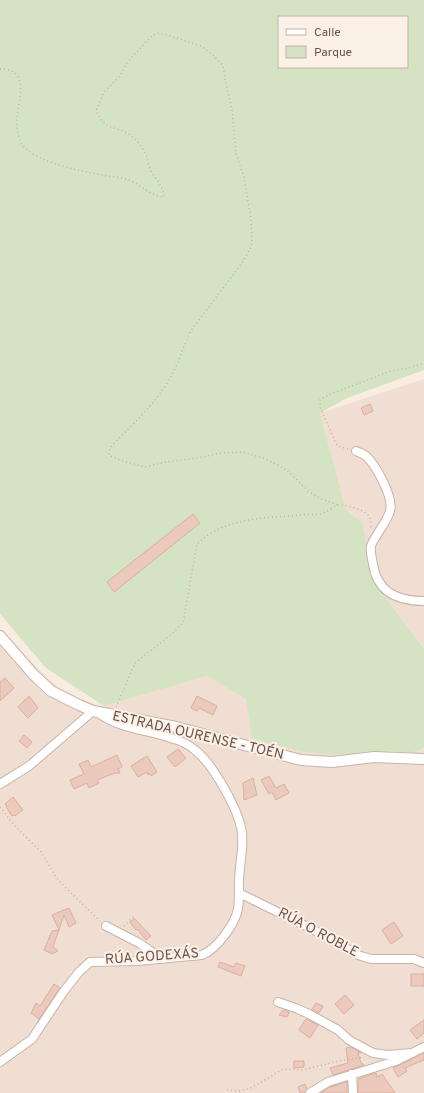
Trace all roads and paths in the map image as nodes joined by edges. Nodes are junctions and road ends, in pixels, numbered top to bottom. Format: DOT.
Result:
graph roads {
  1 [pos="0,69"];
  2 [pos="424,363"];
  3 [pos="356,451"];
  4 [pos="338,505"];
  5 [pos="371,546"];
  6 [pos="424,601"];
  7 [pos="0,637"];
  8 [pos="95,712"];
  9 [pos="112,715"];
  10 [pos="424,759"];
  11 [pos="0,784"];
  12 [pos="0,807"];
  13 [pos="239,893"];
  14 [pos="133,917"];
  15 [pos="106,926"];
  16 [pos="118,933"];
  17 [pos="162,958"];
  18 [pos="424,963"];
  19 [pos="278,1002"];
  20 [pos="424,1047"];
  21 [pos="412,1053"];
  22 [pos="380,1055"];
  23 [pos="0,1062"];
  24 [pos="352,1074"];
  25 [pos="227,1090"];
  26 [pos="310,1093"];
  27 [pos="353,1093"];
  1 -- 4 [label="path"];
  2 -- 3 [label="path"];
  3 -- 5 [label="street"];
  4 -- 5 [label="path"];
  4 -- 9 [label="path"];
  5 -- 6 [label="street"];
  7 -- 8 [label="street, ESTRADA OURENSE - TOÉN"];
  8 -- 9 [label="street, ESTRADA OURENSE - TOÉN"];
  8 -- 11 [label="street"];
  8 -- 13 [label="street, RÚA GODEXÁS"];
  9 -- 10 [label="street, ESTRADA OURENSE - TOÉN"];
  12 -- 15 [label="path"];
  13 -- 17 [label="street, RÚA GODEXÁS"];
  13 -- 18 [label="street, RÚA O ROBLE"];
  14 -- 16 [label="path"];
  15 -- 16 [label="street"];
  16 -- 17 [label="street"];
  17 -- 23 [label="street, RÚA GODEXÁS"];
  19 -- 22 [label="street"];
  20 -- 21 [label="street"];
  21 -- 22 [label="street"];
  21 -- 24 [label="street"];
  22 -- 25 [label="path"];
  24 -- 26 [label="street"];
  24 -- 27 [label="street"];
}
